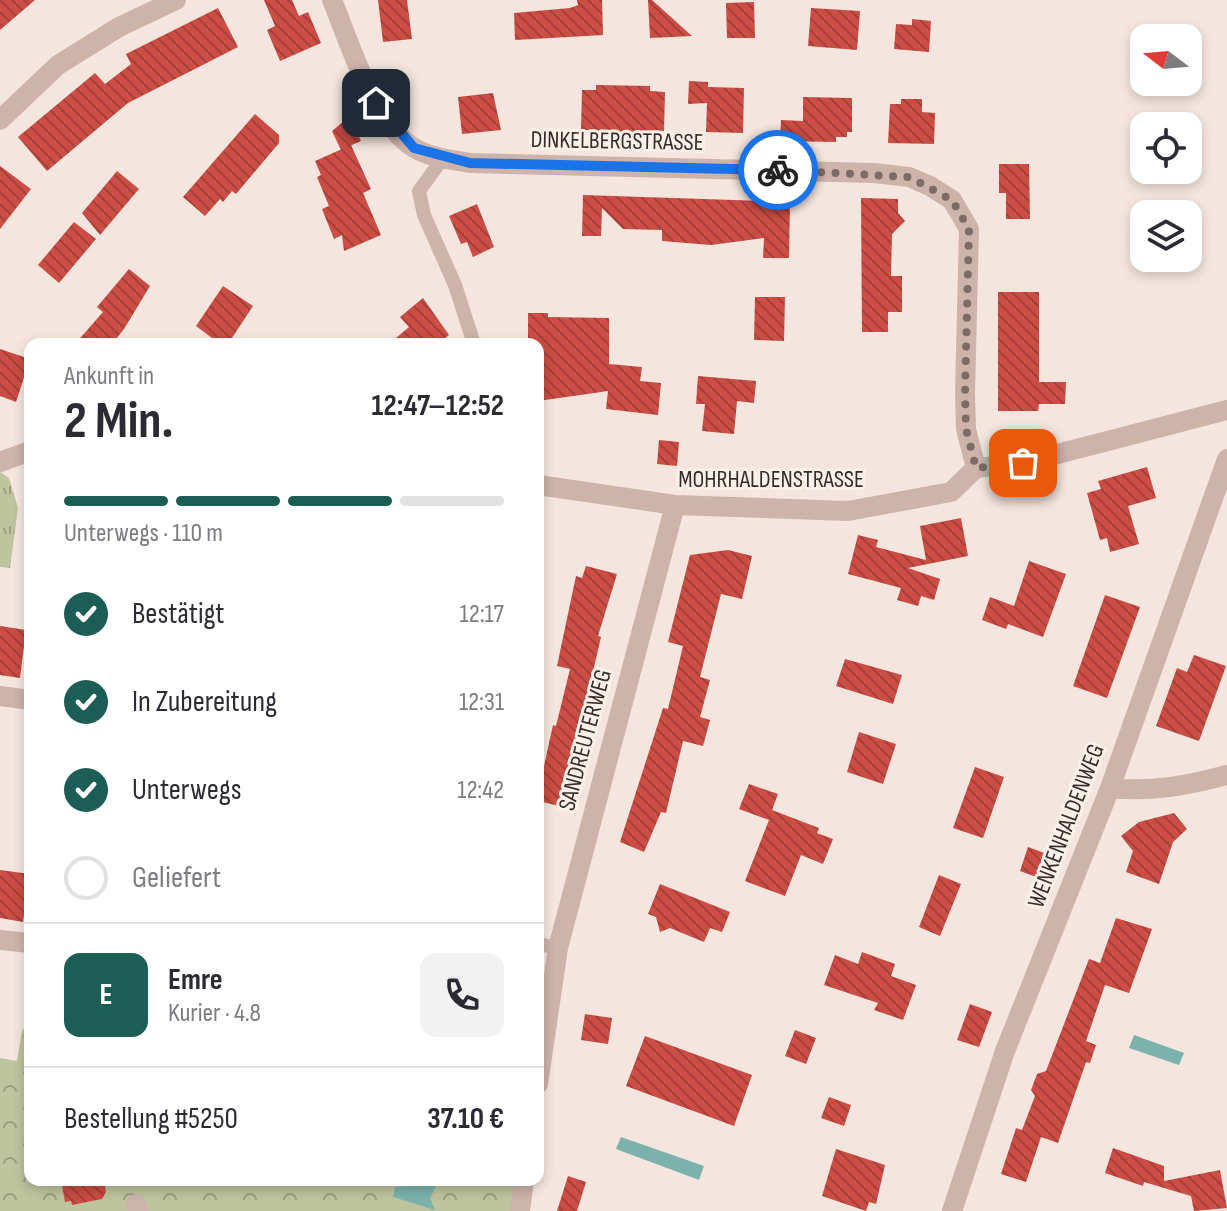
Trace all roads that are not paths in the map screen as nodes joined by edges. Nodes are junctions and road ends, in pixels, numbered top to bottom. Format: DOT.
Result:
graph roads {
  1 [pos="176,0"];
  2 [pos="332,0"];
  3 [pos="0,120"];
  4 [pos="443,158"];
  5 [pos="472,338"];
  6 [pos="1227,410"];
  7 [pos="24,453"];
  8 [pos="1227,459"];
  9 [pos="0,462"];
  10 [pos="976,468"];
  11 [pos="544,486"];
  12 [pos="675,505"];
  13 [pos="0,696"];
  14 [pos="24,699"];
  15 [pos="1227,775"];
  16 [pos="1110,788"];
  17 [pos="0,940"];
  18 [pos="24,942"];
  19 [pos="548,946"];
  20 [pos="544,1001"];
  21 [pos="523,1186"];
  22 [pos="520,1211"];
  23 [pos="952,1211"];
  1 -- 3 [label="street"];
  2 -- 4 [label="street, DINKELBERGSTRASSE"];
  4 -- 5 [label="lane"];
  4 -- 10 [label="street, DINKELBERGSTRASSE"];
  6 -- 10 [label="street"];
  7 -- 9 [label="street"];
  8 -- 16 [label="street, WENKENHALDENWEG"];
  10 -- 12 [label="street, MOHRHALDENSTRASSE"];
  11 -- 12 [label="street, MOHRHALDENSTRASSE"];
  12 -- 19 [label="street, SANDREUTERWEG"];
  13 -- 14 [label="street"];
  15 -- 16 [label="street"];
  16 -- 23 [label="street, WENKENHALDENWEG"];
  17 -- 18 [label="street"];
  19 -- 20 [label="street, SANDREUTERWEG"];
  21 -- 22 [label="street"];
}
